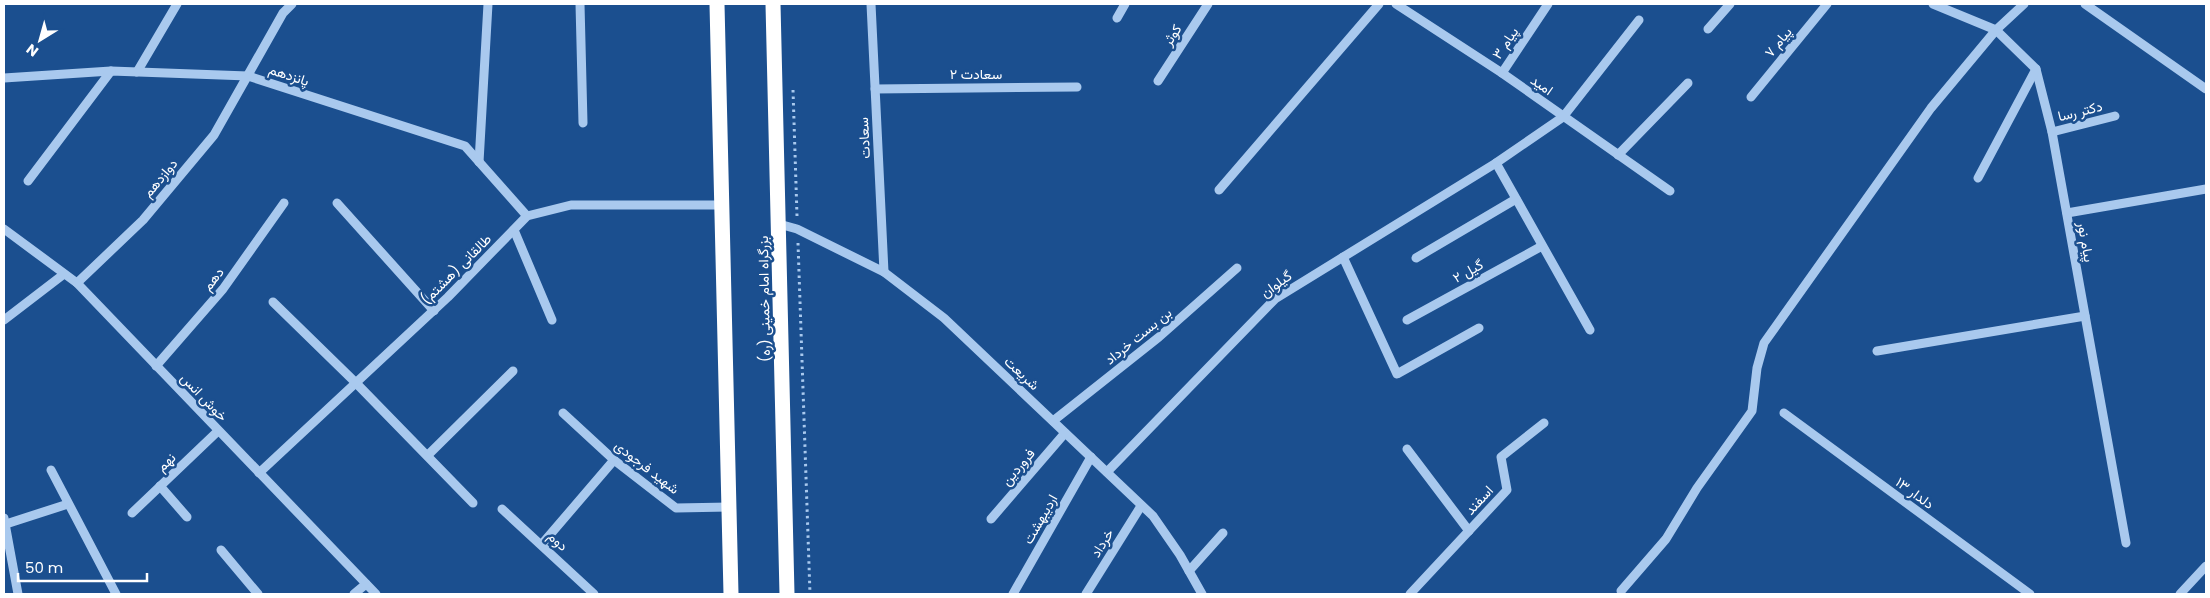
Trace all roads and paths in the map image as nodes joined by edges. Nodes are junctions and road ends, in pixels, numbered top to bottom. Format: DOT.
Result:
graph roads {
  1 [pos="177,4"];
  2 [pos="292,4"];
  3 [pos="488,4"];
  4 [pos="580,4"];
  5 [pos="717,4"];
  6 [pos="774,4"];
  7 [pos="870,4"];
  8 [pos="1124,4"];
  9 [pos="1208,4"];
  10 [pos="1379,4"];
  11 [pos="1548,4"];
  12 [pos="1730,4"];
  13 [pos="1827,4"];
  14 [pos="1933,4"];
  15 [pos="2024,4"];
  16 [pos="2085,4"];
  17 [pos="1400,5"];
  18 [pos="1117,18"];
  19 [pos="1639,20"];
  20 [pos="1708,29"];
  21 [pos="1996,30"];
  22 [pos="2036,68"];
  23 [pos="111,72"];
  24 [pos="137,72"];
  25 [pos="1502,73"];
  26 [pos="248,76"];
  27 [pos="4,78"];
  28 [pos="1158,81"];
  29 [pos="793,82"];
  30 [pos="1688,83"];
  31 [pos="1076,87"];
  32 [pos="875,89"];
  33 [pos="2206,89"];
  34 [pos="1751,97"];
  35 [pos="1563,116"];
  36 [pos="2115,116"];
  37 [pos="583,123"];
  38 [pos="2052,132"];
  39 [pos="1618,155"];
  40 [pos="479,162"];
  41 [pos="1496,163"];
  42 [pos="1978,178"];
  43 [pos="28,181"];
  44 [pos="2206,189"];
  45 [pos="1219,190"];
  46 [pos="1670,191"];
  47 [pos="1516,199"];
  48 [pos="284,203"];
  49 [pos="337,203"];
  50 [pos="722,205"];
  51 [pos="2067,213"];
  52 [pos="527,216"];
  53 [pos="779,224"];
  54 [pos="797,228"];
  55 [pos="4,229"];
  56 [pos="514,230"];
  57 [pos="1542,246"];
  58 [pos="1343,257"];
  59 [pos="1416,258"];
  60 [pos="1237,268"];
  61 [pos="884,272"];
  62 [pos="64,274"];
  63 [pos="76,283"];
  64 [pos="273,302"];
  65 [pos="434,311"];
  66 [pos="2085,316"];
  67 [pos="4,320"];
  68 [pos="552,320"];
  69 [pos="1407,320"];
  70 [pos="1479,328"];
  71 [pos="1590,330"];
  72 [pos="1877,351"];
  73 [pos="156,366"];
  74 [pos="513,370"];
  75 [pos="356,383"];
  76 [pos="563,413"];
  77 [pos="1784,413"];
  78 [pos="1053,421"];
  79 [pos="1544,422"];
  80 [pos="218,431"];
  81 [pos="1065,433"];
  82 [pos="1407,449"];
  83 [pos="428,455"];
  84 [pos="1091,457"];
  85 [pos="614,460"];
  86 [pos="51,470"];
  87 [pos="1107,472"];
  88 [pos="259,473"];
  89 [pos="160,486"];
  90 [pos="473,503"];
  91 [pos="68,504"];
  92 [pos="1141,506"];
  93 [pos="729,507"];
  94 [pos="502,509"];
  95 [pos="132,513"];
  96 [pos="187,517"];
  97 [pos="991,519"];
  98 [pos="5,521"];
  99 [pos="1469,531"];
  100 [pos="1223,533"];
  101 [pos="2126,543"];
  102 [pos="542,544"];
  103 [pos="221,550"];
  104 [pos="2206,566"];
  105 [pos="1189,571"];
  106 [pos="366,584"];
  107 [pos="1621,591"];
  108 [pos="18,594"];
  109 [pos="116,594"];
  110 [pos="258,594"];
  111 [pos="354,594"];
  112 [pos="376,594"];
  113 [pos="594,594"];
  114 [pos="730,594"];
  115 [pos="787,594"];
  116 [pos="810,594"];
  117 [pos="1013,594"];
  118 [pos="1086,594"];
  119 [pos="1202,594"];
  120 [pos="1410,594"];
  121 [pos="2030,594"];
  122 [pos="2180,594"];
  1 -- 24 [label="street"];
  2 -- 26 [label="street, دوازدهم"];
  3 -- 40 [label="street"];
  4 -- 37 [label="street"];
  5 -- 50 [label="highway"];
  6 -- 53 [label="highway, بزرگراه امام خمینی (ره)"];
  7 -- 32 [label="street, سعادت"];
  8 -- 18 [label="street"];
  9 -- 28 [label="street, کوثر"];
  10 -- 45 [label="street"];
  11 -- 25 [label="street, پیام ۳"];
  12 -- 20 [label="street"];
  13 -- 34 [label="street, پیام ۷"];
  14 -- 21 [label="street"];
  15 -- 21 [label="street"];
  16 -- 33 [label="street"];
  17 -- 25 [label="street, امید"];
  19 -- 35 [label="street, گیلوان"];
  21 -- 22 [label="street"];
  21 -- 107 [label="street"];
  22 -- 38 [label="street, پیام نور"];
  22 -- 42 [label="street"];
  23 -- 24 [label="street, پانزدهم"];
  23 -- 27 [label="street, پانزدهم"];
  23 -- 43 [label="street"];
  24 -- 26 [label="street, پانزدهم"];
  25 -- 35 [label="street, امید"];
  26 -- 40 [label="street, پانزدهم"];
  26 -- 63 [label="street, دوازدهم"];
  29 -- 54 [label="path"];
  30 -- 39 [label="street"];
  31 -- 32 [label="street, سعادت ۲"];
  32 -- 61 [label="street, سعادت"];
  35 -- 39 [label="street, امید"];
  35 -- 41 [label="street, گیلوان"];
  36 -- 38 [label="street, دکتر رسا"];
  38 -- 51 [label="street, پیام نور"];
  39 -- 46 [label="street, امید"];
  40 -- 52 [label="street, پانزدهم"];
  41 -- 47 [label="street"];
  41 -- 58 [label="street, گیلوان"];
  44 -- 51 [label="street"];
  47 -- 57 [label="street"];
  47 -- 59 [label="street"];
  48 -- 73 [label="street, دهم"];
  49 -- 65 [label="street"];
  50 -- 52 [label="street"];
  50 -- 93 [label="highway"];
  51 -- 66 [label="street, پیام نور"];
  52 -- 56 [label="street, طالقانی (هشتم)"];
  53 -- 54 [label="street, شریعت"];
  53 -- 115 [label="highway, بزرگراه امام خمینی (ره)"];
  54 -- 61 [label="street, شریعت"];
  54 -- 116 [label="path"];
  55 -- 62 [label="street, خوش انس"];
  56 -- 65 [label="street, طالقانی (هشتم)"];
  56 -- 68 [label="street"];
  57 -- 69 [label="street, گیل ۲"];
  57 -- 71 [label="street"];
  58 -- 70 [label="street"];
  58 -- 87 [label="street, گیلوان"];
  60 -- 78 [label="street, بن بست خرداد"];
  61 -- 78 [label="street, شریعت"];
  62 -- 63 [label="street, خوش انس"];
  62 -- 67 [label="street"];
  63 -- 73 [label="street, خوش انس"];
  64 -- 75 [label="street"];
  65 -- 75 [label="street, طالقانی (هشتم)"];
  66 -- 72 [label="street"];
  66 -- 101 [label="street, پیام نور"];
  73 -- 80 [label="street, خوش انس"];
  74 -- 83 [label="street"];
  75 -- 83 [label="street"];
  75 -- 88 [label="street, طالقانی (هشتم)"];
  76 -- 85 [label="street, شهید فرجودی"];
  77 -- 121 [label="street, دلدار ۱۳"];
  78 -- 81 [label="street, شریعت"];
  79 -- 99 [label="street, اسفند"];
  80 -- 88 [label="street, خوش انس"];
  80 -- 89 [label="street, نهم"];
  81 -- 84 [label="street, شریعت"];
  81 -- 97 [label="street, فروردین"];
  82 -- 99 [label="street"];
  83 -- 90 [label="street"];
  84 -- 87 [label="street, شریعت"];
  84 -- 117 [label="street, اردیبهشت"];
  85 -- 93 [label="street, شهید فرجودی"];
  85 -- 102 [label="street"];
  86 -- 91 [label="street"];
  87 -- 92 [label="street, شریعت"];
  88 -- 106 [label="street, خوش انس"];
  89 -- 95 [label="street, نهم"];
  89 -- 96 [label="street"];
  91 -- 98 [label="street"];
  91 -- 109 [label="street"];
  92 -- 105 [label="street, شریعت"];
  92 -- 118 [label="street, خرداد"];
  93 -- 114 [label="highway"];
  94 -- 102 [label="street, دوم"];
  98 -- 108 [label="street"];
  99 -- 120 [label="street, اسفند"];
  100 -- 105 [label="street"];
  102 -- 113 [label="street, دوم"];
  103 -- 110 [label="street"];
  104 -- 122 [label="street"];
  105 -- 119 [label="street, شریعت"];
  106 -- 111 [label="street"];
  106 -- 112 [label="street, خوش انس"];
}
